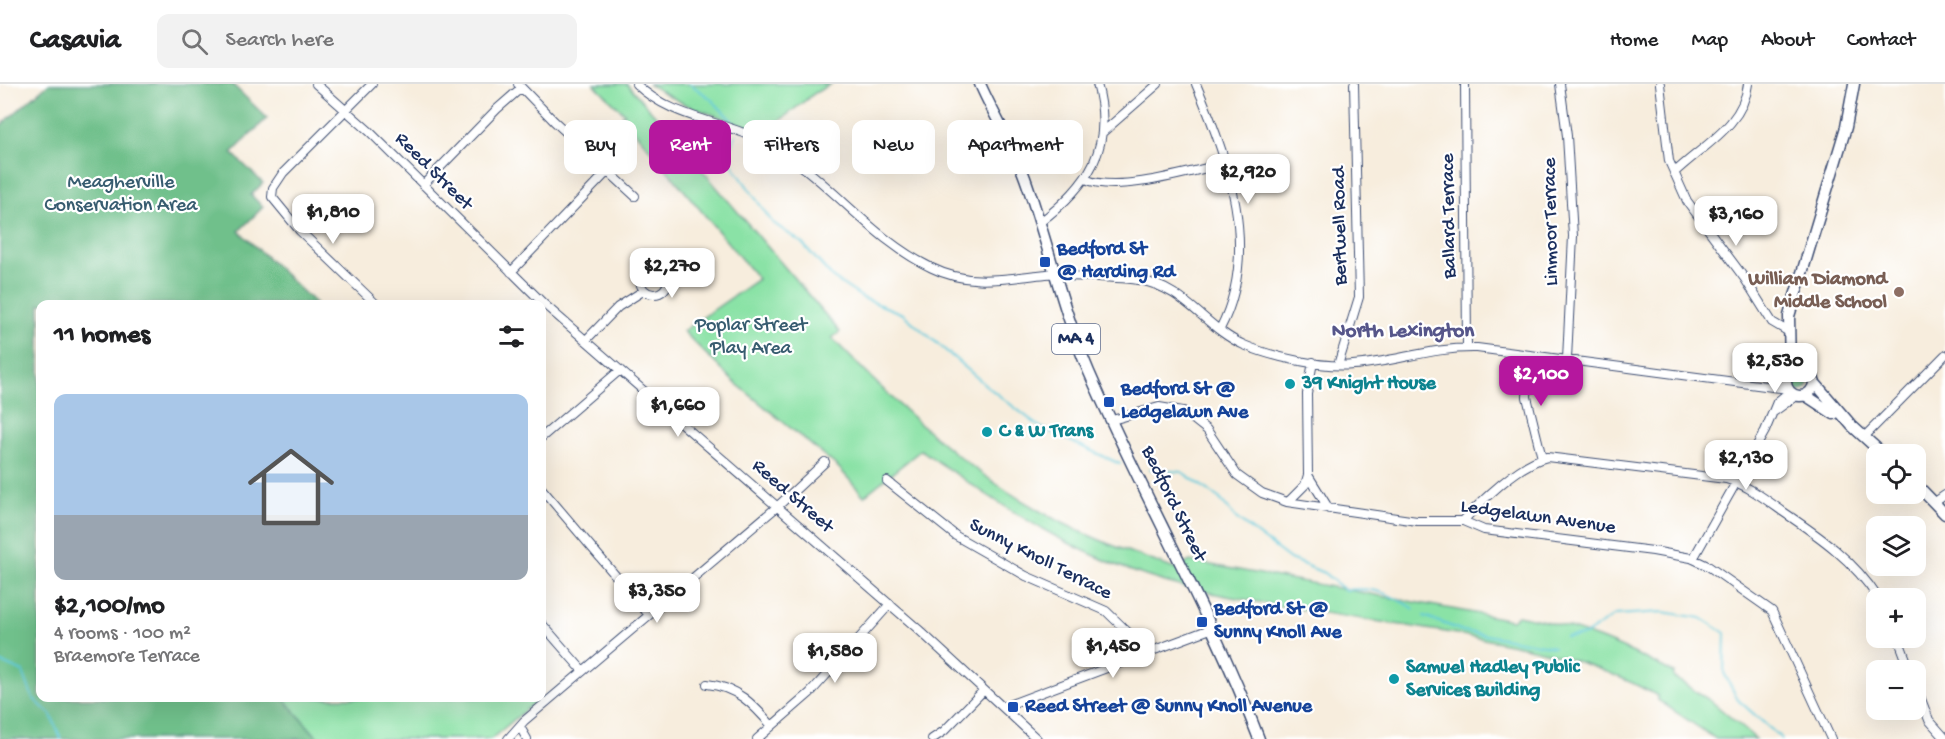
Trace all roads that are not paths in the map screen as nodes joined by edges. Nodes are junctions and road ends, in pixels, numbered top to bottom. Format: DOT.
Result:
graph roads {
  1 [pos="316,84"];
  2 [pos="372,84"];
  3 [pos="636,84"];
  4 [pos="980,84"];
  5 [pos="1097,84"];
  6 [pos="1158,84"];
  7 [pos="1196,84"];
  8 [pos="1354,84"];
  9 [pos="1465,84"];
  10 [pos="1560,84"];
  11 [pos="1660,84"];
  12 [pos="1748,84"];
  13 [pos="1854,84"];
  14 [pos="520,86"];
  15 [pos="346,110"];
  16 [pos="564,128"];
  17 [pos="1102,132"];
  18 [pos="1227,163"];
  19 [pos="1674,173"];
  20 [pos="605,174"];
  21 [pos="611,174"];
  22 [pos="1086,179"];
  23 [pos="423,185"];
  24 [pos="635,196"];
  25 [pos="1039,223"];
  26 [pos="511,272"];
  27 [pos="1055,274"];
  28 [pos="643,291"];
  29 [pos="372,300"];
  30 [pos="542,300"];
  31 [pos="546,304"];
  32 [pos="1220,329"];
  33 [pos="1789,332"];
  34 [pos="586,340"];
  35 [pos="1467,347"];
  36 [pos="1530,355"];
  37 [pos="1945,355"];
  38 [pos="1567,359"];
  39 [pos="1313,362"];
  40 [pos="1338,365"];
  41 [pos="1803,367"];
  42 [pos="620,370"];
  43 [pos="1815,383"];
  44 [pos="1792,387"];
  45 [pos="1112,420"];
  46 [pos="1852,426"];
  47 [pos="546,435"];
  48 [pos="1864,437"];
  49 [pos="1872,444"];
  50 [pos="1542,458"];
  51 [pos="825,462"];
  52 [pos="1308,475"];
  53 [pos="887,481"];
  54 [pos="1737,482"];
  55 [pos="1926,493"];
  56 [pos="546,494"];
  57 [pos="1945,495"];
  58 [pos="1288,502"];
  59 [pos="1935,502"];
  60 [pos="778,506"];
  61 [pos="1329,509"];
  62 [pos="1945,514"];
  63 [pos="1463,521"];
  64 [pos="1693,560"];
  65 [pos="1871,588"];
  66 [pos="890,604"];
  67 [pos="649,615"];
  68 [pos="1213,628"];
  69 [pos="546,629"];
  70 [pos="1144,653"];
  71 [pos="583,671"];
  72 [pos="707,684"];
  73 [pos="984,690"];
  74 [pos="1004,707"];
  75 [pos="1926,712"];
  76 [pos="772,726"];
  77 [pos="520,727"];
  78 [pos="1945,738"];
  79 [pos="508,739"];
  80 [pos="527,739"];
  81 [pos="756,739"];
  82 [pos="932,739"];
  83 [pos="1036,739"];
  84 [pos="1259,739"];
  85 [pos="1831,739"];
  1 -- 15 [label="street, Reed Street"];
  2 -- 15 [label="street"];
  3 -- 27 [label="street"];
  4 -- 25 [label="main road, Bedford Street / MA 4"];
  5 -- 17 [label="street"];
  6 -- 17 [label="street"];
  7 -- 18 [label="street"];
  8 -- 40 [label="street, Bertwell Road"];
  9 -- 35 [label="street, Ballard Terrace"];
  10 -- 38 [label="street, Linmoor Terrace"];
  11 -- 19 [label="street"];
  12 -- 19 [label="street"];
  13 -- 33 [label="main road"];
  14 -- 16 [label="street"];
  14 -- 23 [label="street"];
  15 -- 23 [label="street, Reed Street"];
  15 -- 29 [label="street"];
  17 -- 22 [label="street"];
  18 -- 22 [label="street"];
  18 -- 32 [label="street"];
  19 -- 33 [label="street"];
  20 -- 26 [label="street"];
  21 -- 24 [label="street"];
  22 -- 25 [label="street"];
  23 -- 26 [label="street, Reed Street"];
  25 -- 27 [label="main road, Bedford Street / MA 4"];
  26 -- 30 [label="street, Reed Street"];
  27 -- 32 [label="street"];
  27 -- 45 [label="main road, Bedford Street / MA 4"];
  28 -- 34 [label="street"];
  31 -- 34 [label="street, Reed Street"];
  32 -- 39 [label="street"];
  33 -- 41 [label="main road"];
  33 -- 44 [label="main road"];
  34 -- 42 [label="street, Reed Street"];
  35 -- 36 [label="street"];
  35 -- 40 [label="street"];
  36 -- 38 [label="street"];
  36 -- 50 [label="street"];
  37 -- 48 [label="street"];
  38 -- 44 [label="street"];
  39 -- 40 [label="street"];
  39 -- 52 [label="street"];
  41 -- 43 [label="main road"];
  41 -- 44 [label="main road"];
  42 -- 47 [label="street"];
  42 -- 60 [label="street, Reed Street"];
  43 -- 44 [label="main road"];
  43 -- 46 [label="main road"];
  44 -- 46 [label="main road"];
  44 -- 54 [label="street"];
  45 -- 58 [label="street, Ledgelawn Avenue"];
  45 -- 68 [label="main road, Bedford Street / MA 4"];
  46 -- 48 [label="main road"];
  48 -- 49 [label="main road"];
  50 -- 54 [label="street"];
  50 -- 63 [label="street"];
  51 -- 60 [label="street"];
  52 -- 58 [label="street"];
  52 -- 61 [label="street"];
  53 -- 70 [label="street, Sunny Knoll Terrace"];
  54 -- 64 [label="street"];
  54 -- 65 [label="street"];
  55 -- 59 [label="main road"];
  56 -- 67 [label="street"];
  57 -- 59 [label="street"];
  58 -- 61 [label="street, Ledgelawn Avenue"];
  59 -- 62 [label="main road"];
  60 -- 66 [label="street, Reed Street"];
  60 -- 67 [label="street"];
  61 -- 63 [label="street, Ledgelawn Avenue"];
  63 -- 64 [label="street, Ledgelawn Avenue"];
  64 -- 85 [label="street, Ledgelawn Avenue"];
  66 -- 73 [label="street, Reed Street"];
  66 -- 76 [label="street"];
  67 -- 71 [label="street"];
  68 -- 70 [label="street"];
  68 -- 84 [label="main road, Bedford Street / MA 4"];
  69 -- 71 [label="street"];
  70 -- 74 [label="street"];
  71 -- 77 [label="street"];
  72 -- 76 [label="street"];
  73 -- 74 [label="street, Reed Street"];
  73 -- 82 [label="street"];
  74 -- 83 [label="street, Reed Street"];
  75 -- 78 [label="street"];
  76 -- 81 [label="street"];
  77 -- 79 [label="street"];
  77 -- 80 [label="street"];
}
